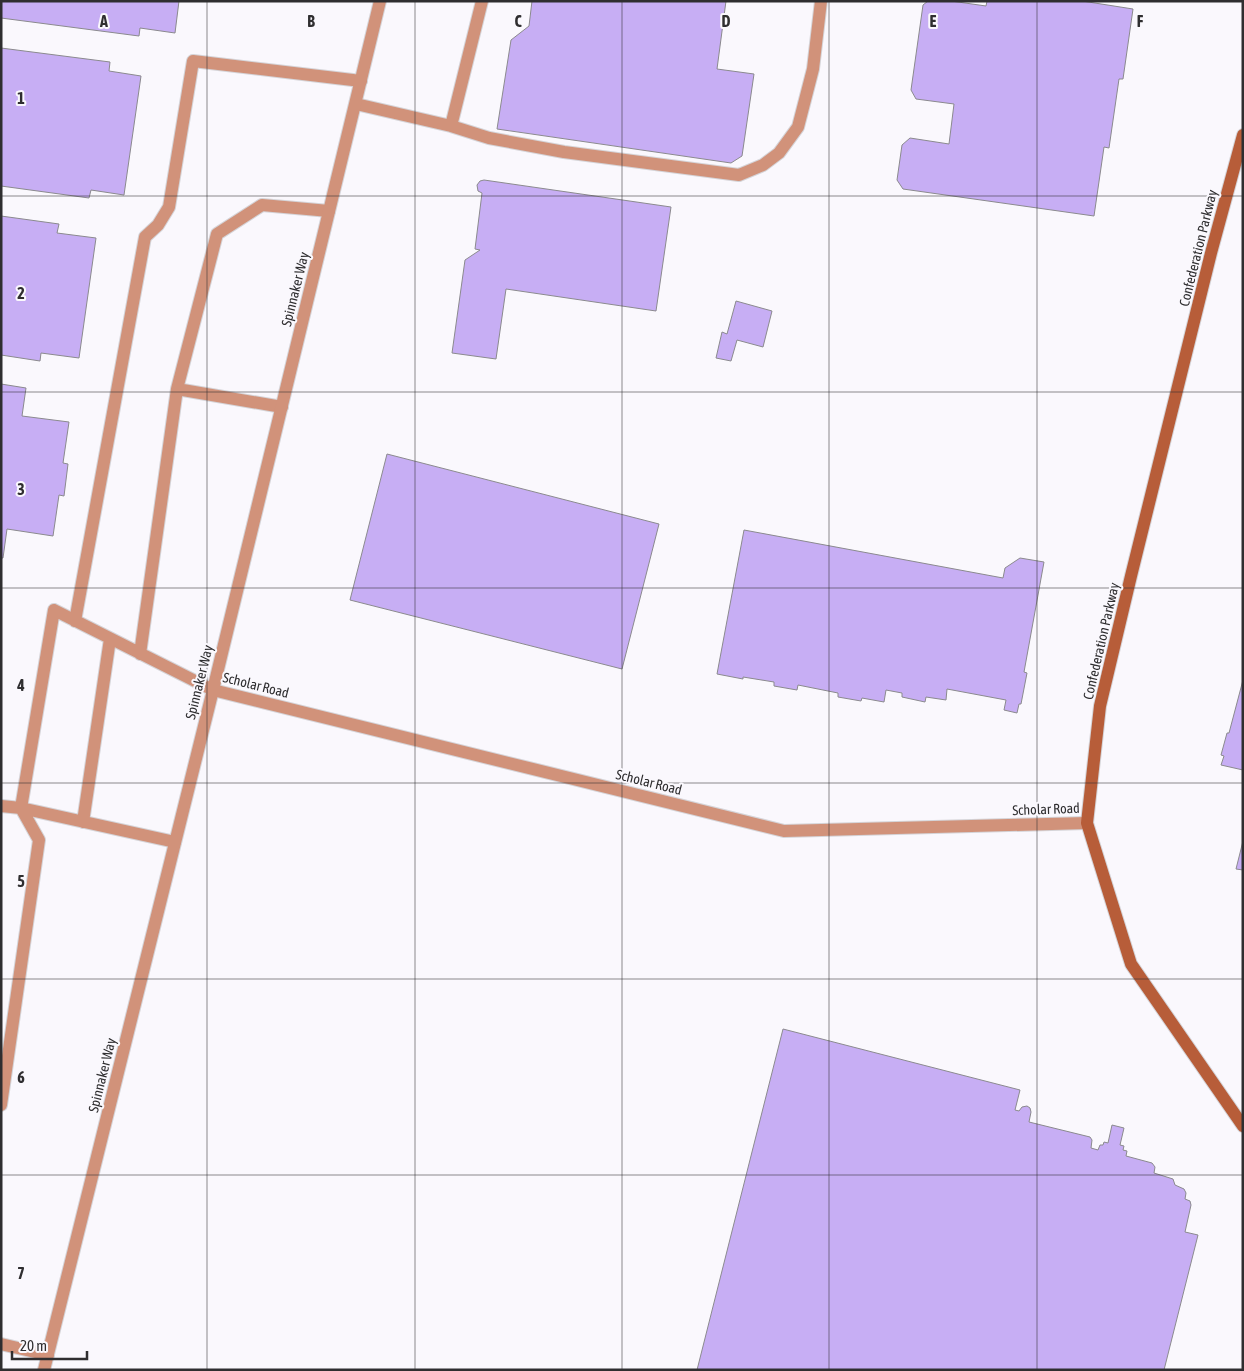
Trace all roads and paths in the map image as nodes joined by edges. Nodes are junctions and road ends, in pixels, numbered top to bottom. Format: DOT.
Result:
graph roads {
  1 [pos="380,1"];
  2 [pos="482,1"];
  3 [pos="821,1"];
  4 [pos="361,81"];
  5 [pos="356,104"];
  6 [pos="451,126"];
  7 [pos="1243,135"];
  8 [pos="330,211"];
  9 [pos="177,389"];
  10 [pos="282,407"];
  11 [pos="75,621"];
  12 [pos="110,639"];
  13 [pos="140,654"];
  14 [pos="213,690"];
  15 [pos="1,806"];
  16 [pos="21,808"];
  17 [pos="83,822"];
  18 [pos="1087,823"];
  19 [pos="175,842"];
  20 [pos="1,1105"];
  21 [pos="1243,1126"];
  22 [pos="1,1344"];
  23 [pos="48,1355"];
  24 [pos="44,1370"];
  1 -- 4 [label="street, Spinnaker Way"];
  2 -- 6 [label="street"];
  3 -- 6 [label="street"];
  4 -- 5 [label="street, Spinnaker Way"];
  4 -- 11 [label="street"];
  5 -- 6 [label="street"];
  5 -- 8 [label="street, Spinnaker Way"];
  7 -- 18 [label="street, Confederation Parkway"];
  8 -- 9 [label="street"];
  8 -- 10 [label="street, Spinnaker Way"];
  9 -- 10 [label="street"];
  9 -- 13 [label="street"];
  10 -- 14 [label="street, Spinnaker Way"];
  11 -- 12 [label="street, Scholar Road"];
  11 -- 16 [label="street, Scholar Road"];
  12 -- 13 [label="street, Scholar Road"];
  12 -- 17 [label="street"];
  13 -- 14 [label="street, Scholar Road"];
  14 -- 18 [label="street, Scholar Road"];
  14 -- 19 [label="street, Spinnaker Way"];
  15 -- 16 [label="street"];
  16 -- 17 [label="street"];
  16 -- 20 [label="street"];
  17 -- 19 [label="street"];
  18 -- 21 [label="street, Confederation Parkway"];
  19 -- 23 [label="street, Spinnaker Way"];
  22 -- 23 [label="street"];
  23 -- 24 [label="street, Spinnaker Way"];
}
